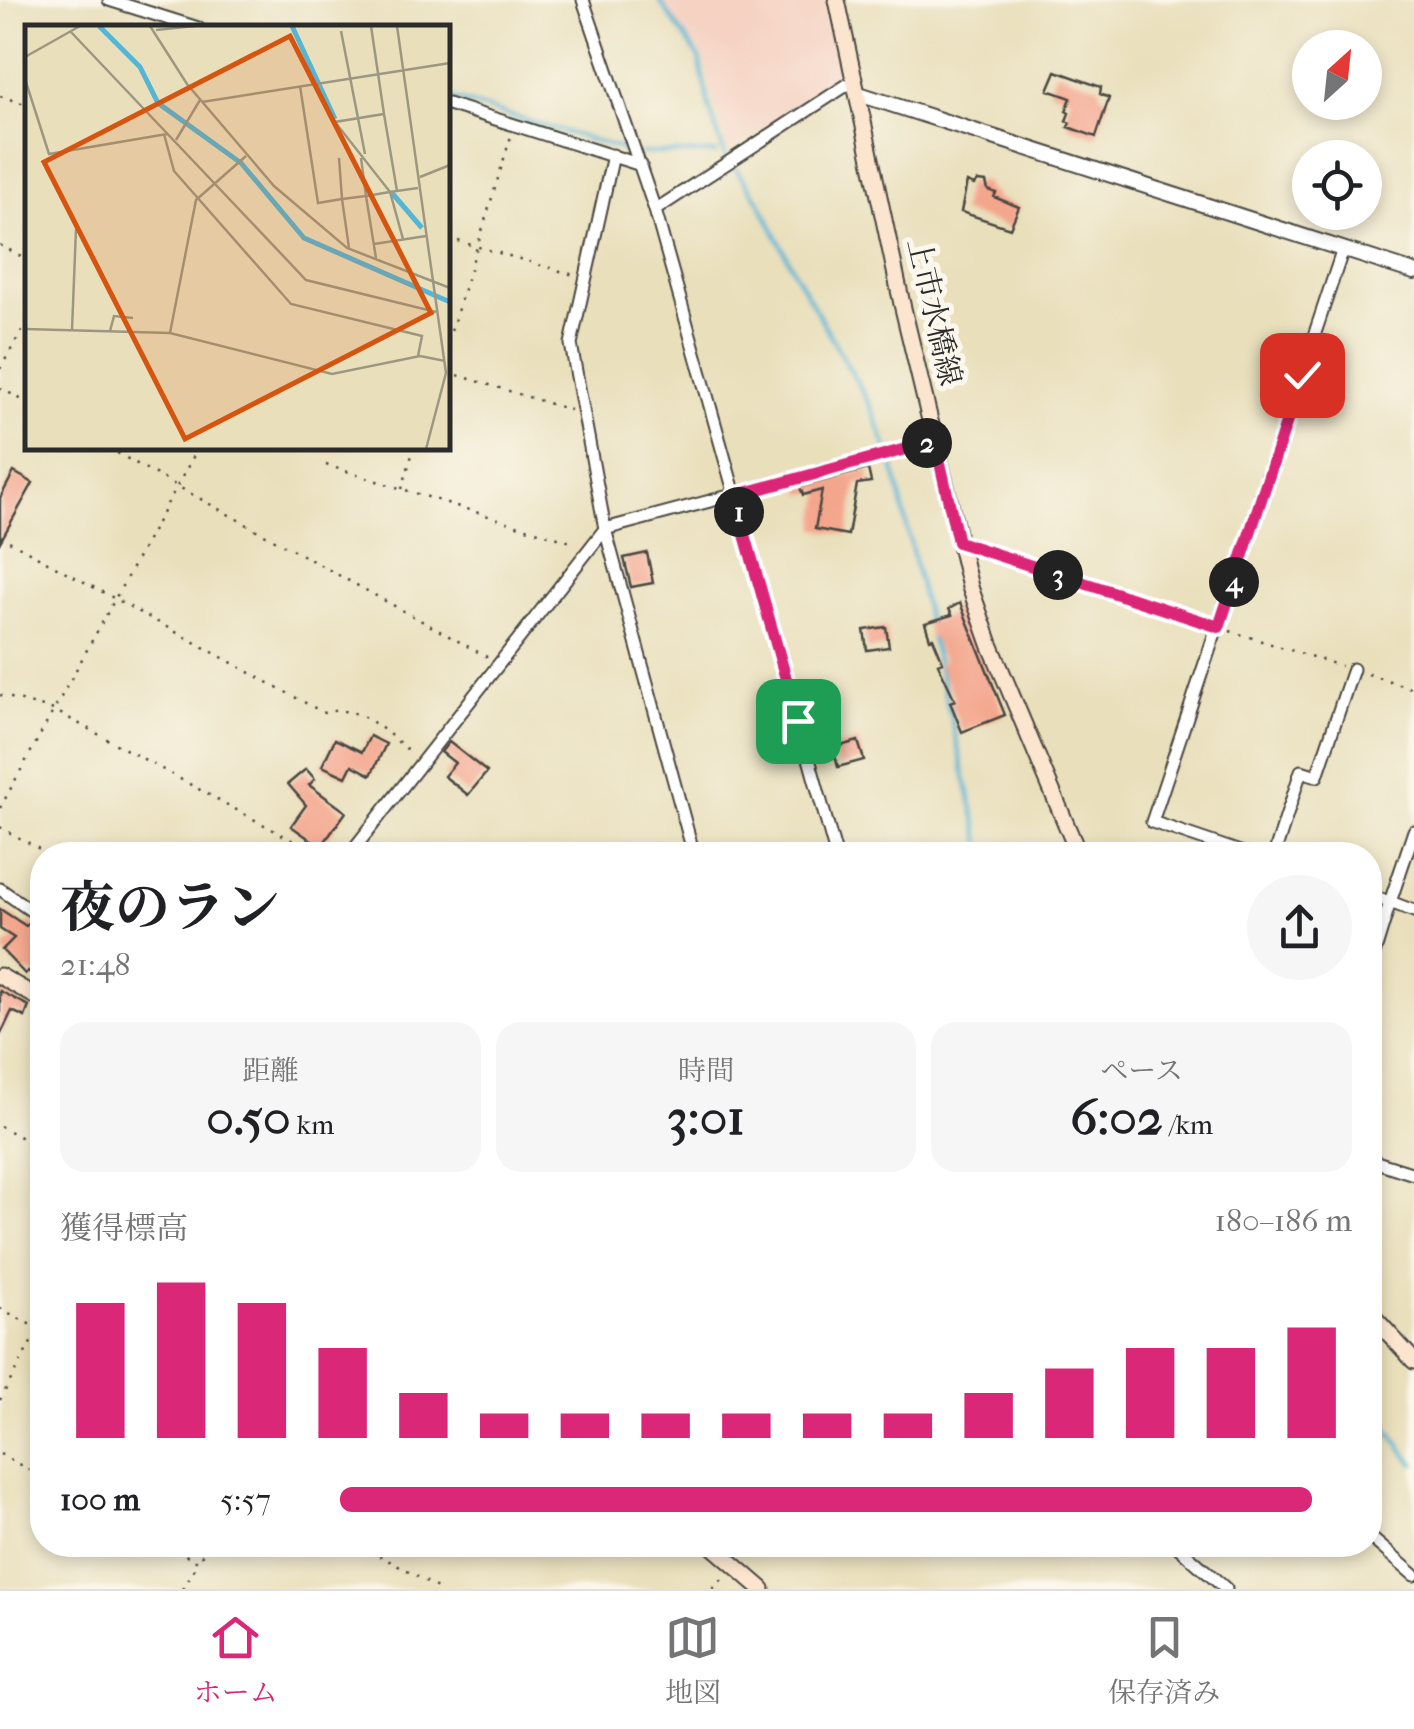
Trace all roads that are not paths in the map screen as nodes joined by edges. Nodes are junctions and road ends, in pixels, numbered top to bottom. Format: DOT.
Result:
graph roads {
  1 [pos="109,0"];
  2 [pos="583,0"];
  3 [pos="837,0"];
  4 [pos="188,25"];
  5 [pos="856,88"];
  6 [pos="450,105"];
  7 [pos="614,155"];
  8 [pos="641,165"];
  9 [pos="655,210"];
  10 [pos="1343,249"];
  11 [pos="1414,272"];
  12 [pos="935,441"];
  13 [pos="734,496"];
  14 [pos="605,530"];
  15 [pos="1353,669"];
  16 [pos="1414,831"];
  17 [pos="359,842"];
  18 [pos="690,842"];
  19 [pos="832,842"];
  20 [pos="1074,842"];
  21 [pos="1211,842"];
  22 [pos="1278,842"];
  23 [pos="0,888"];
  24 [pos="1382,900"];
  25 [pos="1390,902"];
  26 [pos="30,909"];
  27 [pos="1414,911"];
  28 [pos="1382,928"];
  29 [pos="0,976"];
  30 [pos="30,993"];
  31 [pos="1382,1164"];
  32 [pos="1414,1174"];
  33 [pos="1382,1325"];
  34 [pos="1414,1360"];
  35 [pos="1382,1548"];
  36 [pos="725,1557"];
  37 [pos="1190,1557"];
  38 [pos="1414,1576"];
  39 [pos="762,1589"];
  40 [pos="1226,1589"];
  1 -- 4 [label="street"];
  2 -- 8 [label="street"];
  3 -- 5 [label="main road, 上市水橋線"];
  5 -- 9 [label="street"];
  5 -- 10 [label="street"];
  5 -- 12 [label="main road, 上市水橋線"];
  6 -- 7 [label="street"];
  7 -- 8 [label="street"];
  7 -- 14 [label="street"];
  8 -- 9 [label="street"];
  9 -- 13 [label="street"];
  10 -- 11 [label="street"];
  10 -- 21 [label="street"];
  12 -- 13 [label="street"];
  12 -- 20 [label="main road, 上市水橋線"];
  13 -- 14 [label="street"];
  13 -- 19 [label="street"];
  14 -- 17 [label="street"];
  14 -- 18 [label="street"];
  15 -- 22 [label="street"];
  16 -- 25 [label="street"];
  23 -- 26 [label="street"];
  24 -- 25 [label="street"];
  25 -- 27 [label="street"];
  25 -- 28 [label="street"];
  29 -- 30 [label="main road"];
  31 -- 32 [label="street"];
  33 -- 34 [label="main road"];
  35 -- 38 [label="street"];
  36 -- 39 [label="main road"];
  37 -- 40 [label="street"];
}
